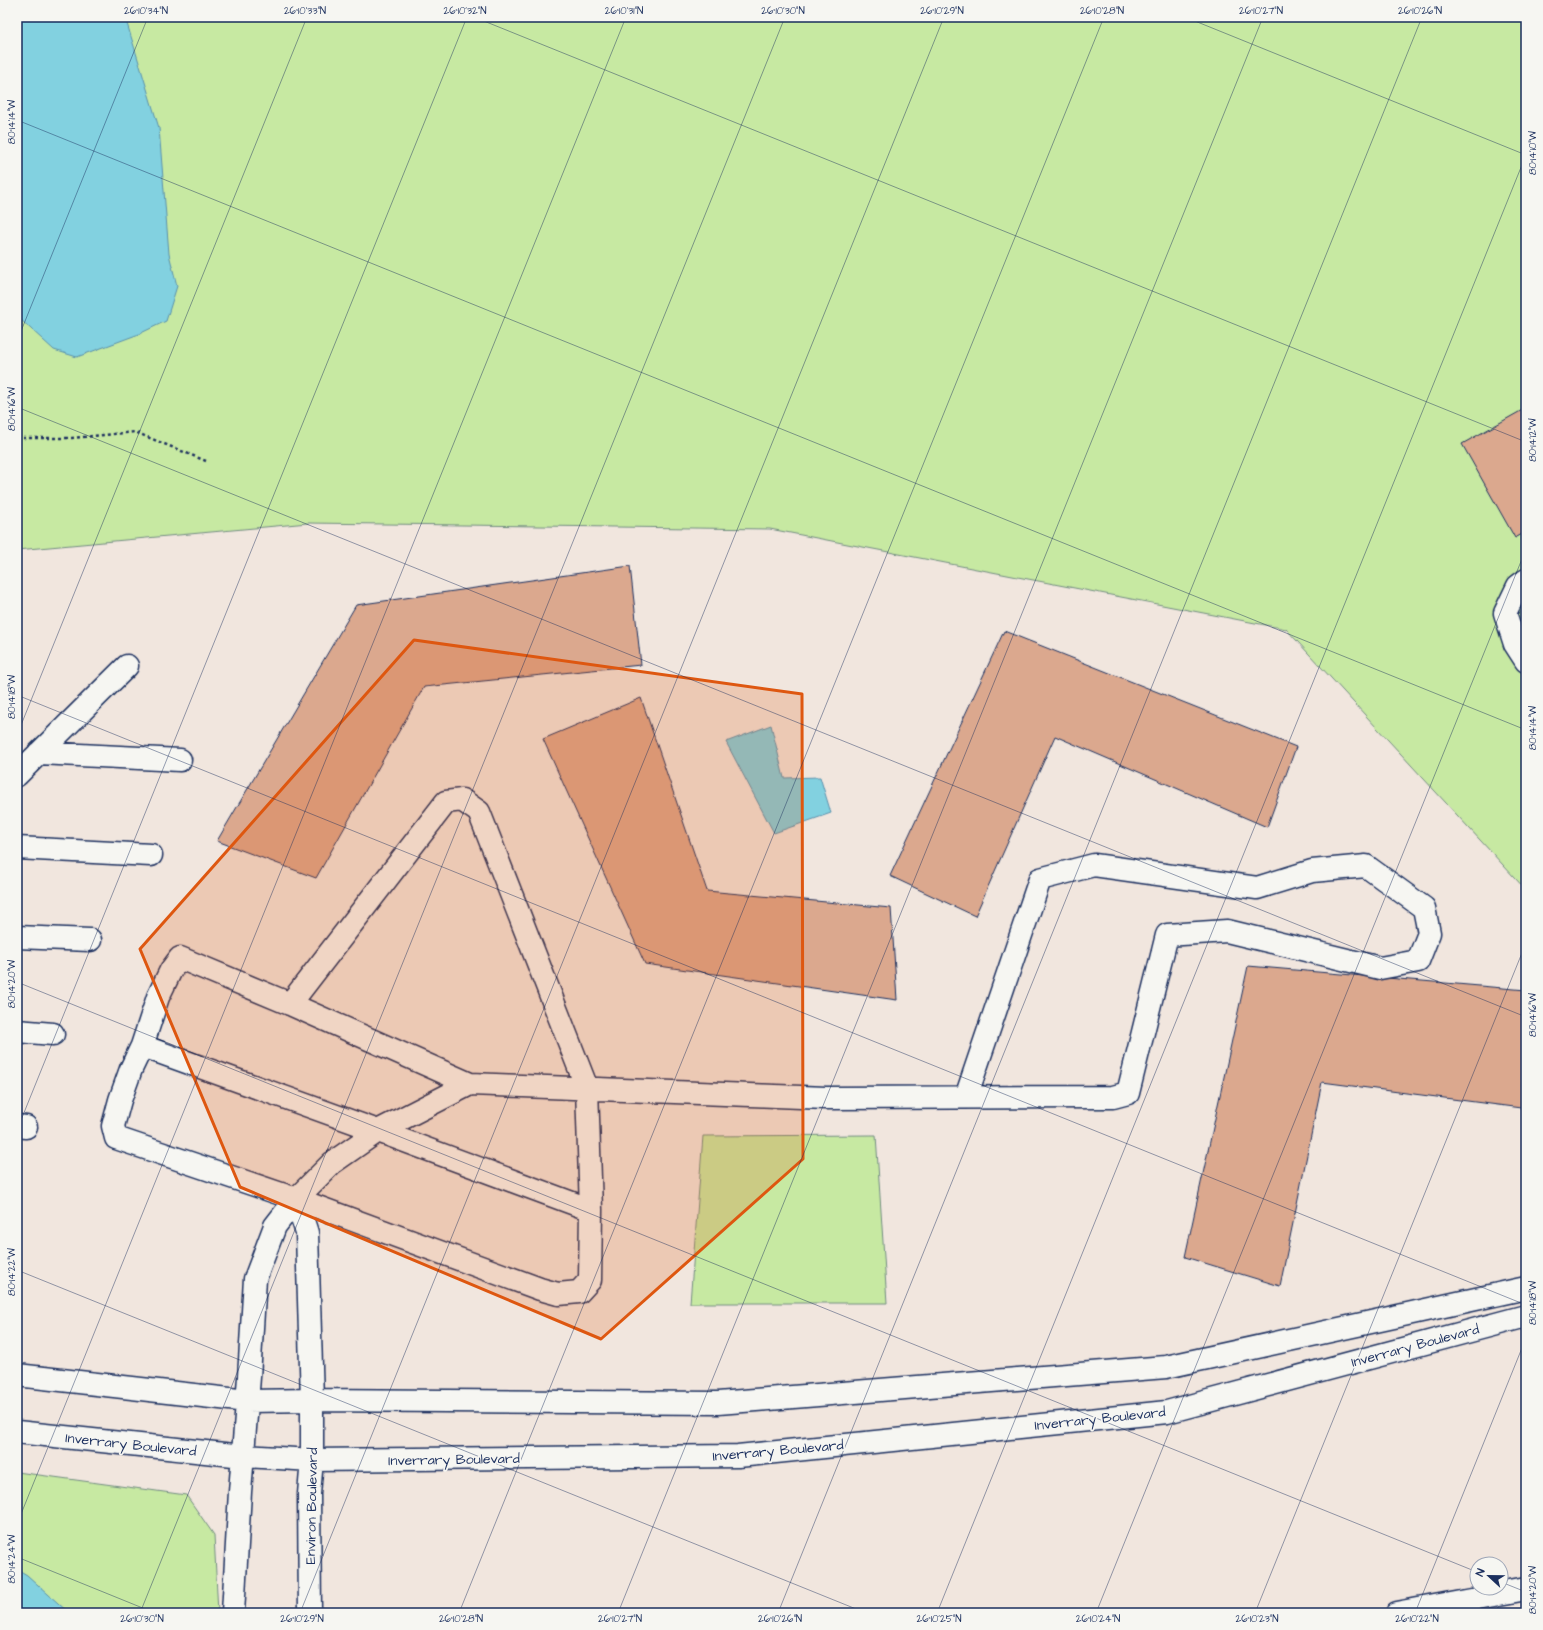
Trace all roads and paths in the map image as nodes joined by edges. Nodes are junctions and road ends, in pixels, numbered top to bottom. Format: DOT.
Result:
graph roads {
  1 [pos="17,438"];
  2 [pos="206,461"];
  3 [pos="1526,580"];
  4 [pos="1526,661"];
  5 [pos="127,666"];
  6 [pos="39,753"];
  7 [pos="180,760"];
  8 [pos="17,775"];
  9 [pos="17,848"];
  10 [pos="151,856"];
  11 [pos="17,937"];
  12 [pos="90,940"];
  13 [pos="290,1004"];
  14 [pos="17,1031"];
  15 [pos="53,1034"];
  16 [pos="142,1046"];
  17 [pos="470,1084"];
  18 [pos="586,1088"];
  19 [pos="966,1097"];
  20 [pos="378,1131"];
  21 [pos="296,1199"];
  22 [pos="592,1210"];
  23 [pos="1526,1288"];
  24 [pos="1526,1316"];
  25 [pos="17,1376"];
  26 [pos="312,1400"];
  27 [pos="247,1401"];
  28 [pos="17,1432"];
  29 [pos="243,1456"];
  30 [pos="312,1460"];
  31 [pos="1526,1589"];
  32 [pos="233,1613"];
  33 [pos="310,1613"];
  34 [pos="1397,1613"];
  1 -- 2 [label="path"];
  3 -- 4 [label="street"];
  5 -- 6 [label="street"];
  6 -- 7 [label="street"];
  6 -- 8 [label="street"];
  9 -- 10 [label="street"];
  11 -- 12 [label="street"];
  13 -- 16 [label="street"];
  13 -- 17 [label="street"];
  13 -- 18 [label="street"];
  14 -- 15 [label="street"];
  16 -- 20 [label="street"];
  16 -- 21 [label="street"];
  17 -- 18 [label="street"];
  17 -- 20 [label="street"];
  18 -- 19 [label="street"];
  18 -- 22 [label="street"];
  19 -- 19 [label="street"];
  20 -- 21 [label="street"];
  20 -- 22 [label="street"];
  21 -- 22 [label="street"];
  21 -- 26 [label="street, Environ Boulevard"];
  21 -- 27 [label="street"];
  23 -- 26 [label="street, Inverrary Boulevard"];
  24 -- 30 [label="street, Inverrary Boulevard"];
  25 -- 27 [label="street, Inverrary Boulevard"];
  26 -- 27 [label="street, Inverrary Boulevard"];
  26 -- 30 [label="street, Environ Boulevard"];
  27 -- 29 [label="street"];
  28 -- 29 [label="street, Inverrary Boulevard"];
  29 -- 30 [label="street, Inverrary Boulevard"];
  29 -- 32 [label="street"];
  30 -- 33 [label="street, Environ Boulevard"];
  31 -- 34 [label="street"];
}
